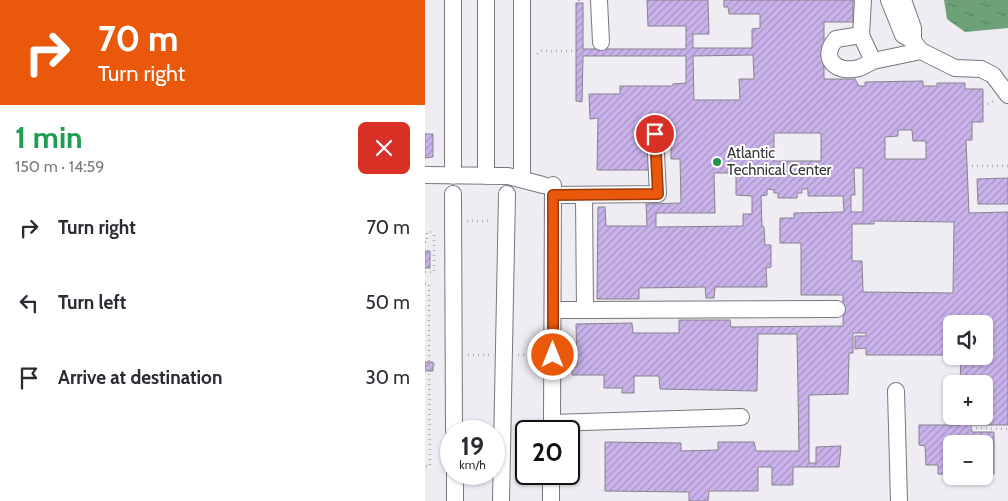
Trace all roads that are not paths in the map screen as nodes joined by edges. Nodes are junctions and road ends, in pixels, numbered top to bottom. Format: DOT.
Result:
graph roads {
  1 [pos="453,0"];
  2 [pos="486,0"];
  3 [pos="522,0"];
  4 [pos="599,0"];
  5 [pos="863,0"];
  6 [pos="889,0"];
  7 [pos="903,0"];
  8 [pos="861,35"];
  9 [pos="601,42"];
  10 [pos="917,46"];
  11 [pos="873,61"];
  12 [pos="1008,95"];
  13 [pos="655,134"];
  14 [pos="425,175"];
  15 [pos="453,176"];
  16 [pos="486,176"];
  17 [pos="522,178"];
  18 [pos="550,188"];
  19 [pos="453,194"];
  20 [pos="507,194"];
  21 [pos="584,194"];
  22 [pos="837,309"];
  23 [pos="553,310"];
  24 [pos="585,310"];
  25 [pos="896,390"];
  26 [pos="741,417"];
  27 [pos="454,420"];
  28 [pos="552,420"];
  29 [pos="580,426"];
  30 [pos="455,485"];
  31 [pos="551,485"];
  32 [pos="455,501"];
  33 [pos="501,501"];
  34 [pos="551,501"];
  35 [pos="899,501"];
  1 -- 15 [label="lane"];
  2 -- 16 [label="lane"];
  3 -- 17 [label="lane"];
  4 -- 9 [label="lane"];
  5 -- 8 [label="lane"];
  6 -- 10 [label="lane"];
  7 -- 10 [label="lane"];
  8 -- 11 [label="lane"];
  8 -- 11 [label="lane"];
  10 -- 11 [label="lane"];
  10 -- 12 [label="lane"];
  13 -- 21 [label="lane"];
  14 -- 15 [label="lane"];
  15 -- 16 [label="lane"];
  16 -- 17 [label="lane"];
  17 -- 18 [label="lane"];
  18 -- 21 [label="lane"];
  18 -- 23 [label="lane"];
  19 -- 27 [label="lane"];
  20 -- 33 [label="lane"];
  21 -- 24 [label="lane"];
  22 -- 24 [label="lane"];
  23 -- 24 [label="lane"];
  23 -- 28 [label="lane"];
  25 -- 35 [label="lane"];
  26 -- 29 [label="lane"];
  30 -- 32 [label="lane"];
  31 -- 34 [label="lane"];
}
